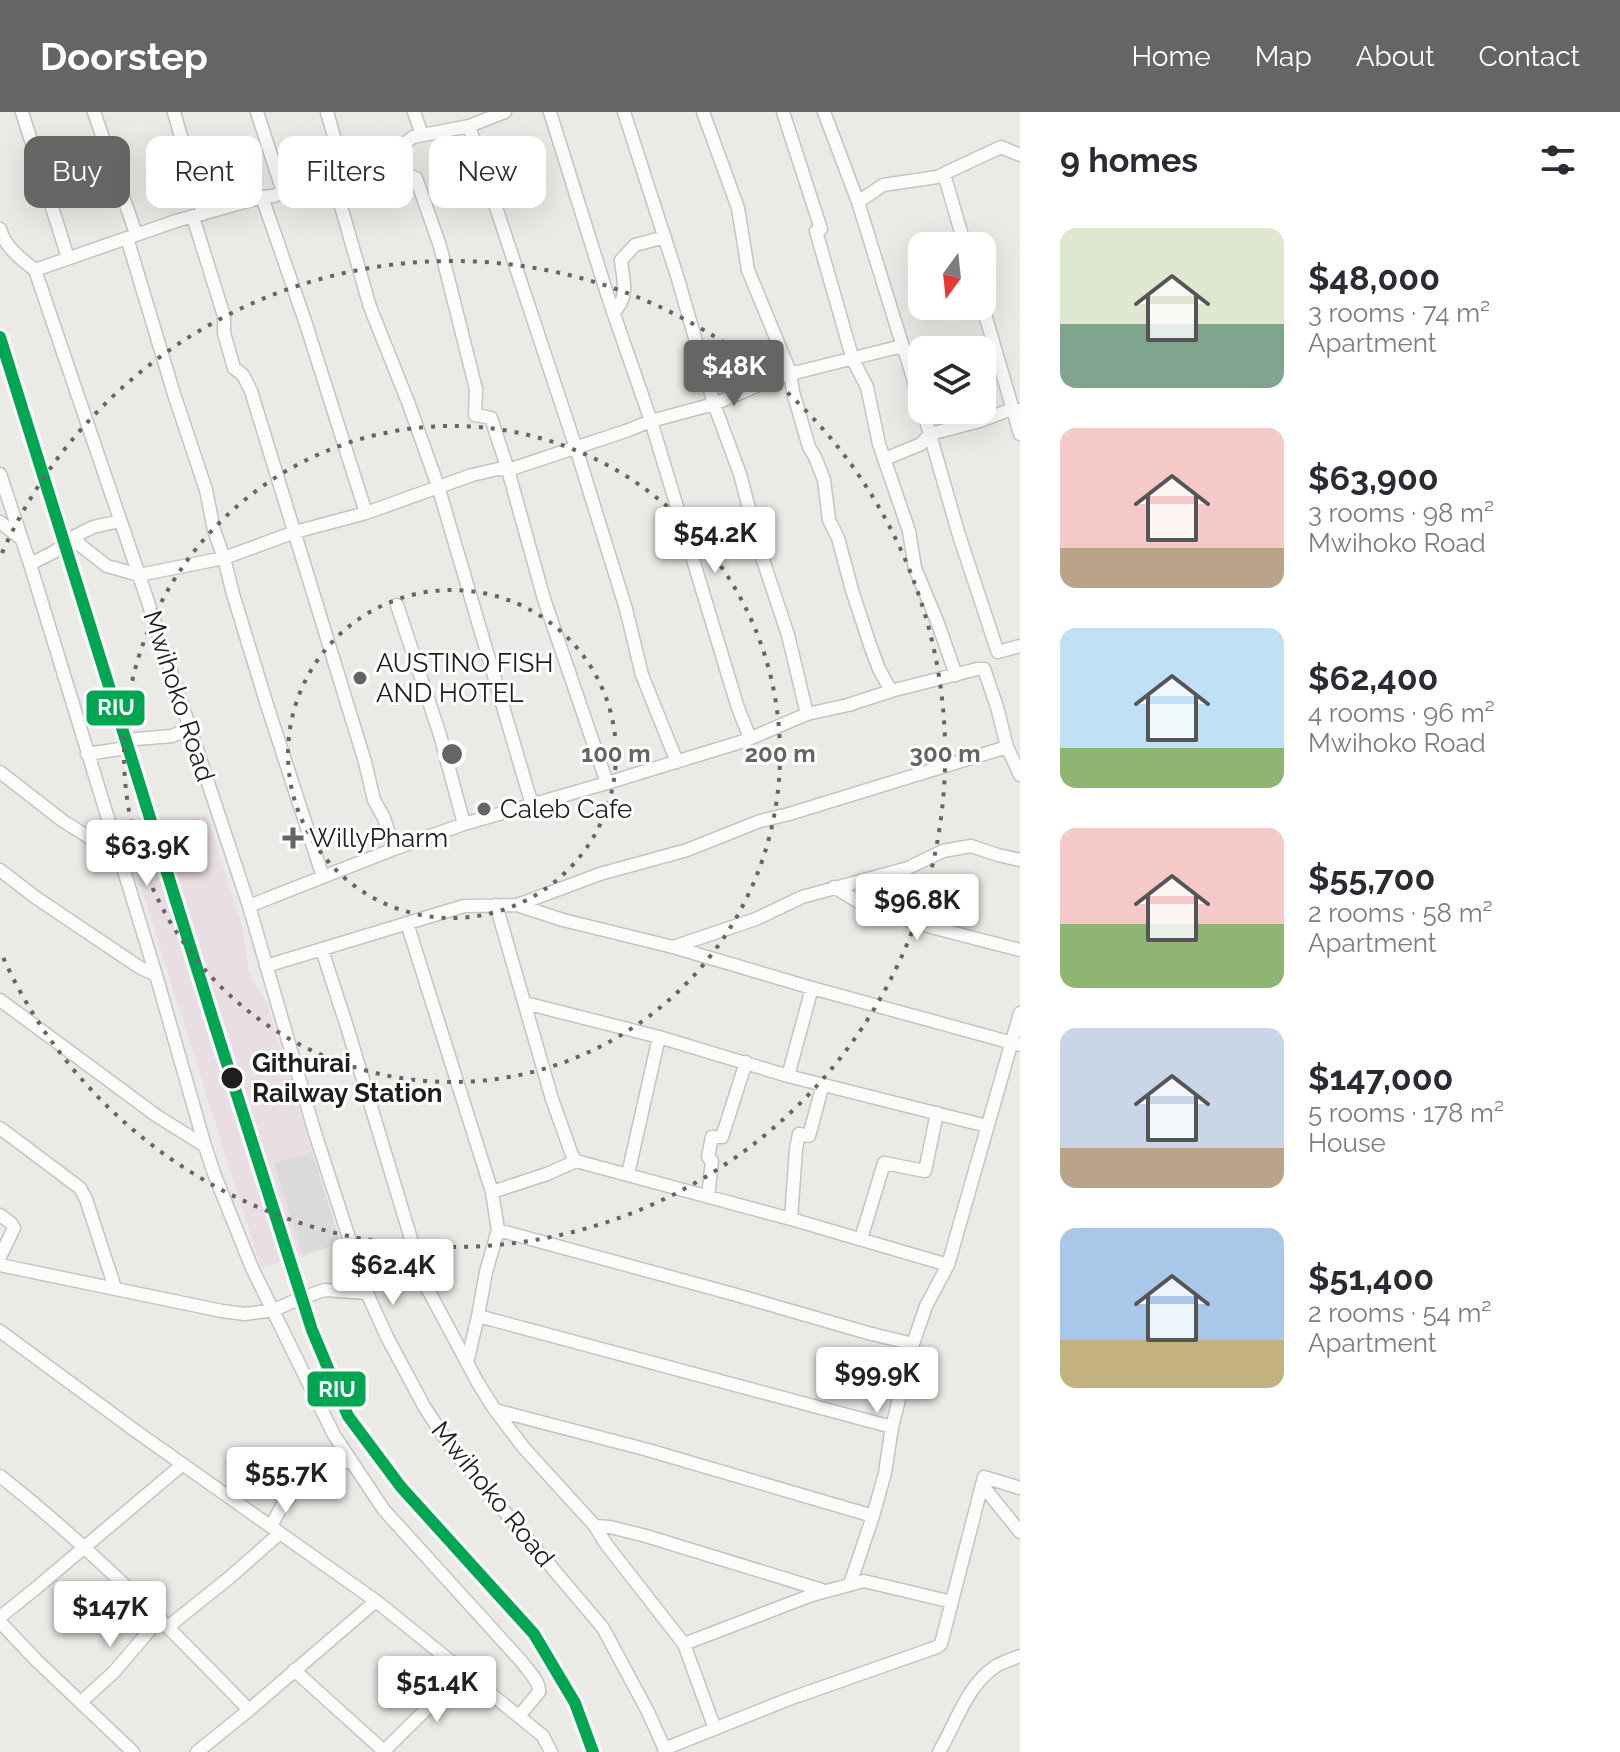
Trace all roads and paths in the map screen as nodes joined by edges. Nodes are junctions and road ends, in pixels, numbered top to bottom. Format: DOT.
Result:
graph roads {
  1 [pos="22,112"];
  2 [pos="94,112"];
  3 [pos="174,112"];
  4 [pos="257,112"];
  5 [pos="327,112"];
  6 [pos="414,112"];
  7 [pos="505,112"];
  8 [pos="550,112"];
  9 [pos="624,112"];
  10 [pos="703,112"];
  11 [pos="783,112"];
  12 [pos="824,112"];
  13 [pos="487,116"];
  14 [pos="469,126"];
  15 [pos="422,135"];
  16 [pos="331,136"];
  17 [pos="413,137"];
  18 [pos="1020,155"];
  19 [pos="944,174"];
  20 [pos="278,177"];
  21 [pos="413,177"];
  22 [pos="278,193"];
  23 [pos="262,197"];
  24 [pos="858,202"];
  25 [pos="223,208"];
  26 [pos="346,208"];
  27 [pos="198,215"];
  28 [pos="0,229"];
  29 [pos="961,232"];
  30 [pos="132,236"];
  31 [pos="665,237"];
  32 [pos="68,258"];
  33 [pos="35,270"];
  34 [pos="613,313"];
  35 [pos="987,320"];
  36 [pos="903,347"];
  37 [pos="853,360"];
  38 [pos="908,363"];
  39 [pos="790,372"];
  40 [pos="714,404"];
  41 [pos="1016,409"];
  42 [pos="651,421"];
  43 [pos="927,424"];
  44 [pos="930,434"];
  45 [pos="1020,434"];
  46 [pos="576,448"];
  47 [pos="885,459"];
  48 [pos="508,470"];
  49 [pos="0,474"];
  50 [pos="438,486"];
  51 [pos="366,513"];
  52 [pos="120,521"];
  53 [pos="0,522"];
  54 [pos="295,532"];
  55 [pos="75,536"];
  56 [pos="19,537"];
  57 [pos="224,558"];
  58 [pos="30,564"];
  59 [pos="139,575"];
  60 [pos="397,605"];
  61 [pos="1020,646"];
  62 [pos="956,675"];
  63 [pos="891,691"];
  64 [pos="807,714"];
  65 [pos="190,728"];
  66 [pos="750,738"];
  67 [pos="1007,747"];
  68 [pos="87,754"];
  69 [pos="677,762"];
  70 [pos="0,772"];
  71 [pos="1020,775"];
  72 [pos="607,783"];
  73 [pos="532,805"];
  74 [pos="464,824"];
  75 [pos="116,848"];
  76 [pos="394,849"];
  77 [pos="1020,860"];
  78 [pos="0,870"];
  79 [pos="323,877"];
  80 [pos="834,887"];
  81 [pos="496,905"];
  82 [pos="517,905"];
  83 [pos="249,906"];
  84 [pos="407,923"];
  85 [pos="673,947"];
  86 [pos="322,950"];
  87 [pos="1020,950"];
  88 [pos="266,966"];
  89 [pos="156,975"];
  90 [pos="812,988"];
  91 [pos="0,1000"];
  92 [pos="525,1003"];
  93 [pos="1020,1013"];
  94 [pos="659,1037"];
  95 [pos="1016,1044"];
  96 [pos="746,1062"];
  97 [pos="788,1076"];
  98 [pos="823,1084"];
  99 [pos="937,1113"];
  100 [pos="987,1126"];
  101 [pos="0,1128"];
  102 [pos="205,1146"];
  103 [pos="576,1161"];
  104 [pos="628,1174"];
  105 [pos="492,1192"];
  106 [pos="708,1197"];
  107 [pos="0,1215"];
  108 [pos="791,1219"];
  109 [pos="498,1230"];
  110 [pos="861,1239"];
  111 [pos="0,1257"];
  112 [pos="0,1265"];
  113 [pos="948,1265"];
  114 [pos="115,1288"];
  115 [pos="367,1293"];
  116 [pos="274,1310"];
  117 [pos="478,1316"];
  118 [pos="0,1331"];
  119 [pos="913,1344"];
  120 [pos="467,1363"];
  121 [pos="495,1410"];
  122 [pos="892,1427"];
  123 [pos="350,1460"];
  124 [pos="183,1464"];
  125 [pos="0,1476"];
  126 [pos="982,1485"];
  127 [pos="1020,1488"];
  128 [pos="873,1516"];
  129 [pos="595,1526"];
  130 [pos="275,1530"];
  131 [pos="1020,1532"];
  132 [pos="84,1547"];
  133 [pos="850,1584"];
  134 [pos="825,1591"];
  135 [pos="376,1601"];
  136 [pos="952,1602"];
  137 [pos="0,1619"];
  138 [pos="164,1622"];
  139 [pos="684,1644"];
  140 [pos="1020,1656"];
  141 [pos="294,1670"];
  142 [pos="465,1671"];
  143 [pos="81,1702"];
  144 [pos="249,1710"];
  145 [pos="519,1716"];
  146 [pos="715,1729"];
  147 [pos="665,1750"];
  148 [pos="382,1751"];
  149 [pos="550,1751"];
  150 [pos="133,1752"];
  151 [pos="197,1752"];
  152 [pos="939,1752"];
  1 -- 32 [label="street"];
  2 -- 30 [label="street"];
  3 -- 27 [label="street"];
  4 -- 20 [label="street"];
  5 -- 16 [label="street"];
  6 -- 15 [label="street"];
  7 -- 13 [label="street"];
  8 -- 34 [label="street"];
  9 -- 31 [label="street"];
  10 -- 39 [label="street"];
  11 -- 37 [label="street"];
  12 -- 24 [label="street"];
  13 -- 14 [label="street"];
  14 -- 15 [label="street"];
  14 -- 46 [label="street"];
  15 -- 17 [label="street"];
  18 -- 19 [label="street"];
  19 -- 24 [label="street"];
  19 -- 29 [label="street"];
  21 -- 48 [label="street"];
  22 -- 23 [label="street"];
  23 -- 51 [label="street"];
  24 -- 36 [label="street"];
  25 -- 27 [label="street"];
  26 -- 50 [label="street"];
  27 -- 30 [label="street"];
  27 -- 54 [label="street"];
  28 -- 33 [label="street, Mwihoko Road"];
  30 -- 32 [label="street"];
  30 -- 57 [label="street"];
  31 -- 34 [label="street"];
  31 -- 40 [label="street"];
  32 -- 33 [label="street"];
  33 -- 52 [label="street, Mwihoko Road"];
  34 -- 42 [label="street"];
  35 -- 41 [label="street"];
  36 -- 37 [label="street"];
  36 -- 38 [label="street"];
  37 -- 39 [label="street"];
  37 -- 47 [label="street"];
  39 -- 40 [label="street"];
  39 -- 63 [label="street"];
  40 -- 42 [label="street"];
  40 -- 64 [label="street"];
  41 -- 44 [label="street"];
  41 -- 45 [label="street"];
  42 -- 46 [label="street"];
  42 -- 66 [label="street"];
  43 -- 44 [label="street"];
  44 -- 47 [label="street"];
  44 -- 61 [label="street"];
  46 -- 48 [label="street"];
  46 -- 69 [label="street"];
  47 -- 62 [label="street"];
  48 -- 50 [label="street"];
  48 -- 72 [label="street"];
  49 -- 56 [label="street"];
  50 -- 51 [label="street"];
  50 -- 73 [label="street"];
  51 -- 54 [label="street"];
  52 -- 55 [label="street"];
  52 -- 59 [label="street, Mwihoko Road"];
  53 -- 56 [label="street"];
  54 -- 57 [label="street"];
  54 -- 76 [label="street"];
  55 -- 58 [label="street"];
  55 -- 59 [label="street"];
  56 -- 58 [label="street"];
  57 -- 59 [label="street"];
  57 -- 79 [label="street"];
  58 -- 68 [label="street"];
  59 -- 65 [label="street, Mwihoko Road"];
  60 -- 74 [label="street"];
  62 -- 63 [label="street"];
  62 -- 67 [label="street"];
  63 -- 64 [label="street"];
  64 -- 66 [label="street"];
  65 -- 68 [label="street"];
  65 -- 83 [label="street, Mwihoko Road"];
  66 -- 69 [label="street"];
  67 -- 71 [label="street"];
  67 -- 82 [label="street"];
  68 -- 75 [label="street"];
  69 -- 72 [label="street"];
  70 -- 75 [label="street"];
  72 -- 73 [label="street"];
  73 -- 74 [label="street"];
  74 -- 76 [label="street"];
  75 -- 89 [label="street"];
  76 -- 79 [label="street"];
  77 -- 80 [label="street"];
  78 -- 89 [label="street"];
  79 -- 83 [label="street"];
  80 -- 85 [label="street"];
  80 -- 87 [label="street"];
  81 -- 82 [label="street"];
  81 -- 84 [label="street"];
  81 -- 92 [label="street"];
  82 -- 85 [label="street"];
  83 -- 88 [label="street, Mwihoko Road"];
  84 -- 86 [label="street"];
  84 -- 105 [label="street"];
  85 -- 90 [label="street"];
  86 -- 88 [label="street"];
  86 -- 120 [label="street"];
  88 -- 115 [label="street, Mwihoko Road"];
  89 -- 102 [label="street"];
  90 -- 95 [label="street"];
  90 -- 97 [label="street"];
  91 -- 102 [label="street"];
  92 -- 94 [label="street"];
  92 -- 103 [label="street"];
  93 -- 95 [label="street"];
  94 -- 96 [label="street"];
  94 -- 104 [label="street"];
  95 -- 100 [label="street"];
  96 -- 97 [label="street"];
  96 -- 106 [label="street"];
  97 -- 98 [label="street"];
  98 -- 99 [label="street"];
  98 -- 108 [label="street"];
  99 -- 100 [label="street"];
  99 -- 110 [label="street"];
  100 -- 113 [label="street"];
  101 -- 114 [label="street"];
  102 -- 116 [label="street"];
  103 -- 104 [label="street"];
  103 -- 105 [label="street"];
  104 -- 106 [label="street"];
  105 -- 109 [label="street"];
  106 -- 108 [label="street"];
  107 -- 111 [label="street"];
  108 -- 110 [label="street"];
  109 -- 117 [label="street"];
  109 -- 119 [label="street"];
  110 -- 113 [label="street"];
  112 -- 114 [label="street"];
  113 -- 119 [label="street"];
  114 -- 116 [label="street"];
  115 -- 116 [label="street"];
  115 -- 147 [label="street, Mwihoko Road"];
  116 -- 123 [label="street"];
  117 -- 120 [label="street"];
  117 -- 122 [label="street"];
  118 -- 124 [label="street"];
  119 -- 122 [label="street"];
  120 -- 121 [label="street"];
  121 -- 128 [label="street"];
  121 -- 129 [label="street"];
  122 -- 128 [label="street"];
  123 -- 130 [label="street"];
  123 -- 145 [label="street"];
  124 -- 130 [label="street"];
  124 -- 132 [label="street"];
  125 -- 132 [label="street"];
  126 -- 127 [label="street"];
  126 -- 131 [label="street"];
  126 -- 136 [label="street"];
  128 -- 133 [label="street"];
  129 -- 134 [label="street"];
  129 -- 139 [label="street"];
  130 -- 135 [label="street"];
  130 -- 138 [label="street"];
  132 -- 137 [label="street"];
  132 -- 138 [label="street"];
  133 -- 134 [label="street"];
  133 -- 136 [label="street"];
  134 -- 139 [label="street"];
  135 -- 141 [label="street"];
  135 -- 142 [label="street"];
  136 -- 146 [label="street"];
  137 -- 143 [label="street"];
  138 -- 143 [label="street"];
  138 -- 144 [label="street"];
  139 -- 146 [label="street"];
  140 -- 152 [label="street"];
  141 -- 144 [label="street"];
  141 -- 148 [label="street"];
  142 -- 145 [label="street"];
  142 -- 148 [label="street"];
  143 -- 150 [label="street"];
  144 -- 151 [label="street"];
  145 -- 149 [label="street"];
  146 -- 147 [label="street"];
}
